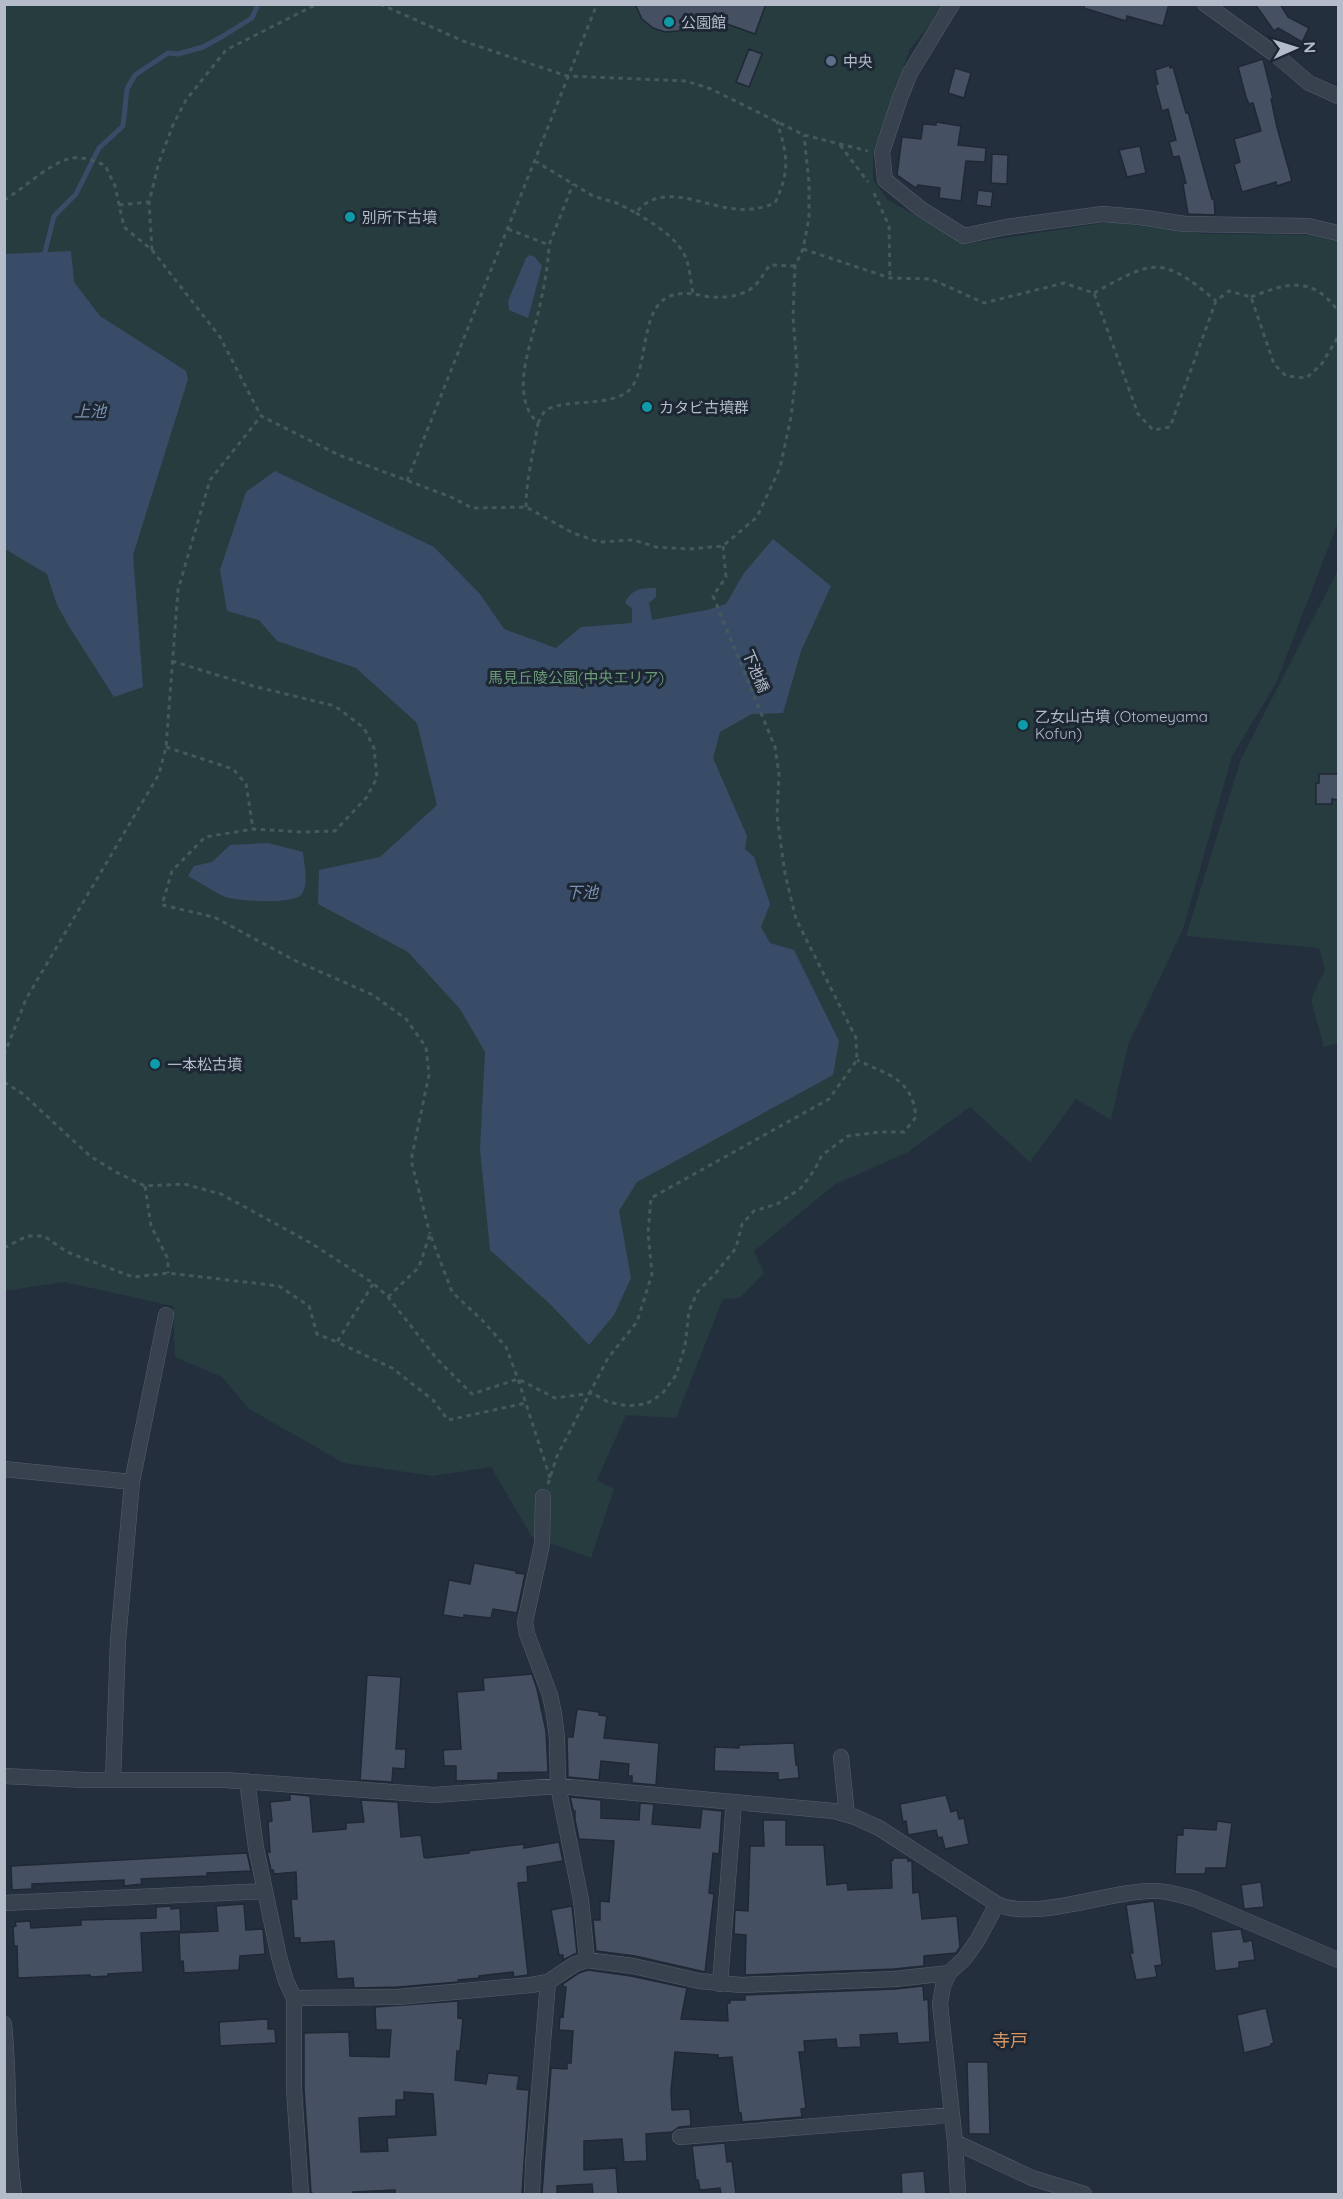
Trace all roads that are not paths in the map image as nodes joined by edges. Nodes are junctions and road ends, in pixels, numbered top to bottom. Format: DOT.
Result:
graph roads {
  1 [pos="952,4"];
  2 [pos="1204,4"];
  3 [pos="1338,96"];
  4 [pos="1338,233"];
  5 [pos="166,1315"];
  6 [pos="4,1469"];
  7 [pos="132,1482"];
  8 [pos="543,1497"];
  9 [pos="841,1757"];
  10 [pos="4,1776"];
  11 [pos="113,1780"];
  12 [pos="247,1782"];
  13 [pos="558,1786"];
  14 [pos="734,1802"];
  15 [pos="847,1815"];
  16 [pos="265,1891"];
  17 [pos="4,1903"];
  18 [pos="997,1904"];
  19 [pos="587,1960"];
  20 [pos="1338,1960"];
  21 [pos="949,1973"];
  22 [pos="548,1982"];
  23 [pos="720,1984"];
  24 [pos="294,1998"];
  25 [pos="4,2024"];
  26 [pos="952,2115"];
  27 [pos="680,2137"];
  28 [pos="955,2142"];
  29 [pos="14,2194"];
  30 [pos="301,2194"];
  31 [pos="532,2194"];
  32 [pos="958,2194"];
  33 [pos="1084,2194"];
  1 -- 4 [label="street"];
  2 -- 3 [label="street"];
  5 -- 7 [label="street"];
  6 -- 7 [label="street"];
  7 -- 11 [label="street"];
  8 -- 13 [label="street"];
  9 -- 15 [label="street"];
  10 -- 11 [label="street"];
  11 -- 12 [label="street"];
  12 -- 13 [label="street"];
  12 -- 16 [label="street"];
  13 -- 14 [label="street"];
  13 -- 19 [label="street"];
  14 -- 15 [label="street"];
  14 -- 23 [label="street"];
  15 -- 18 [label="street"];
  16 -- 17 [label="street"];
  16 -- 24 [label="street"];
  18 -- 20 [label="street"];
  18 -- 21 [label="street"];
  19 -- 22 [label="street"];
  19 -- 23 [label="street"];
  21 -- 23 [label="street"];
  21 -- 26 [label="street"];
  22 -- 24 [label="street"];
  22 -- 31 [label="street"];
  24 -- 30 [label="street"];
  25 -- 29 [label="street"];
  26 -- 27 [label="street"];
  26 -- 28 [label="street"];
  28 -- 32 [label="street"];
  28 -- 33 [label="street"];
}
